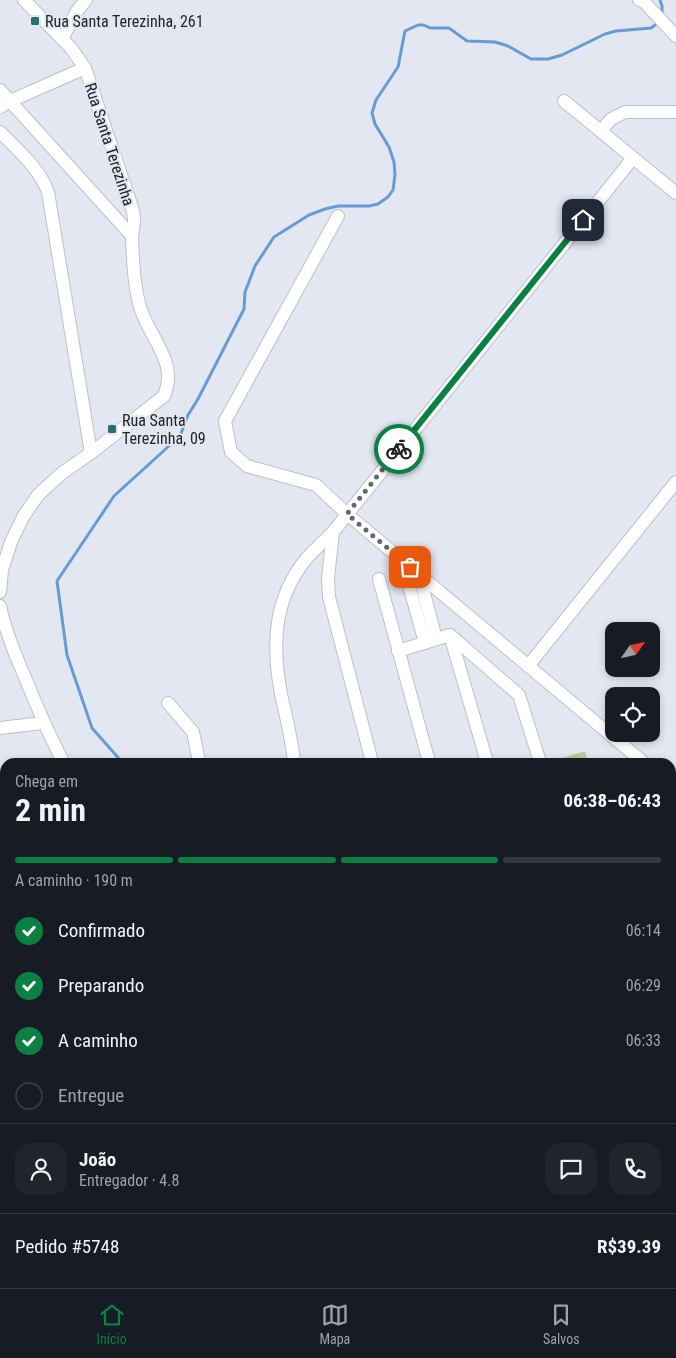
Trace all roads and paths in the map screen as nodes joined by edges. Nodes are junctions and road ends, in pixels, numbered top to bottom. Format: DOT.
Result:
graph roads {
  1 [pos="24,0"];
  2 [pos="86,0"];
  3 [pos="639,0"];
  4 [pos="676,36"];
  5 [pos="62,39"];
  6 [pos="85,68"];
  7 [pos="0,90"];
  8 [pos="564,101"];
  9 [pos="5,104"];
  10 [pos="676,112"];
  11 [pos="601,131"];
  12 [pos="0,132"];
  13 [pos="633,158"];
  14 [pos="676,193"];
  15 [pos="338,216"];
  16 [pos="132,236"];
  17 [pos="91,453"];
  18 [pos="676,482"];
  19 [pos="347,514"];
  20 [pos="333,532"];
  21 [pos="402,560"];
  22 [pos="419,574"];
  23 [pos="379,579"];
  24 [pos="0,592"];
  25 [pos="0,606"];
  26 [pos="450,635"];
  27 [pos="431,641"];
  28 [pos="398,651"];
  29 [pos="528,666"];
  30 [pos="168,703"];
  31 [pos="44,723"];
  32 [pos="0,728"];
  33 [pos="61,758"];
  34 [pos="198,758"];
  35 [pos="293,758"];
  36 [pos="371,758"];
  37 [pos="428,758"];
  38 [pos="486,758"];
  39 [pos="539,758"];
  40 [pos="638,758"];
  1 -- 5 [label="street, Rua Santa Terezinha"];
  2 -- 5 [label="street"];
  3 -- 4 [label="street"];
  5 -- 6 [label="street, Rua Santa Terezinha"];
  6 -- 9 [label="street"];
  6 -- 16 [label="street, Rua Santa Terezinha"];
  7 -- 9 [label="street"];
  8 -- 11 [label="street"];
  9 -- 16 [label="street"];
  10 -- 11 [label="street"];
  11 -- 13 [label="street"];
  12 -- 17 [label="street"];
  13 -- 14 [label="street"];
  13 -- 19 [label="street"];
  15 -- 19 [label="street"];
  16 -- 17 [label="street, Rua Santa Terezinha"];
  17 -- 24 [label="street, Rua Santa Terezinha"];
  18 -- 29 [label="street"];
  19 -- 20 [label="street"];
  19 -- 21 [label="street"];
  20 -- 35 [label="street"];
  20 -- 36 [label="street"];
  21 -- 22 [label="street"];
  21 -- 27 [label="street"];
  22 -- 27 [label="street"];
  22 -- 29 [label="street"];
  23 -- 28 [label="street"];
  25 -- 31 [label="street"];
  26 -- 27 [label="street"];
  26 -- 38 [label="street"];
  26 -- 39 [label="street"];
  27 -- 28 [label="street"];
  28 -- 37 [label="street"];
  29 -- 40 [label="street"];
  30 -- 34 [label="street"];
  31 -- 32 [label="street"];
  31 -- 33 [label="street"];
}
